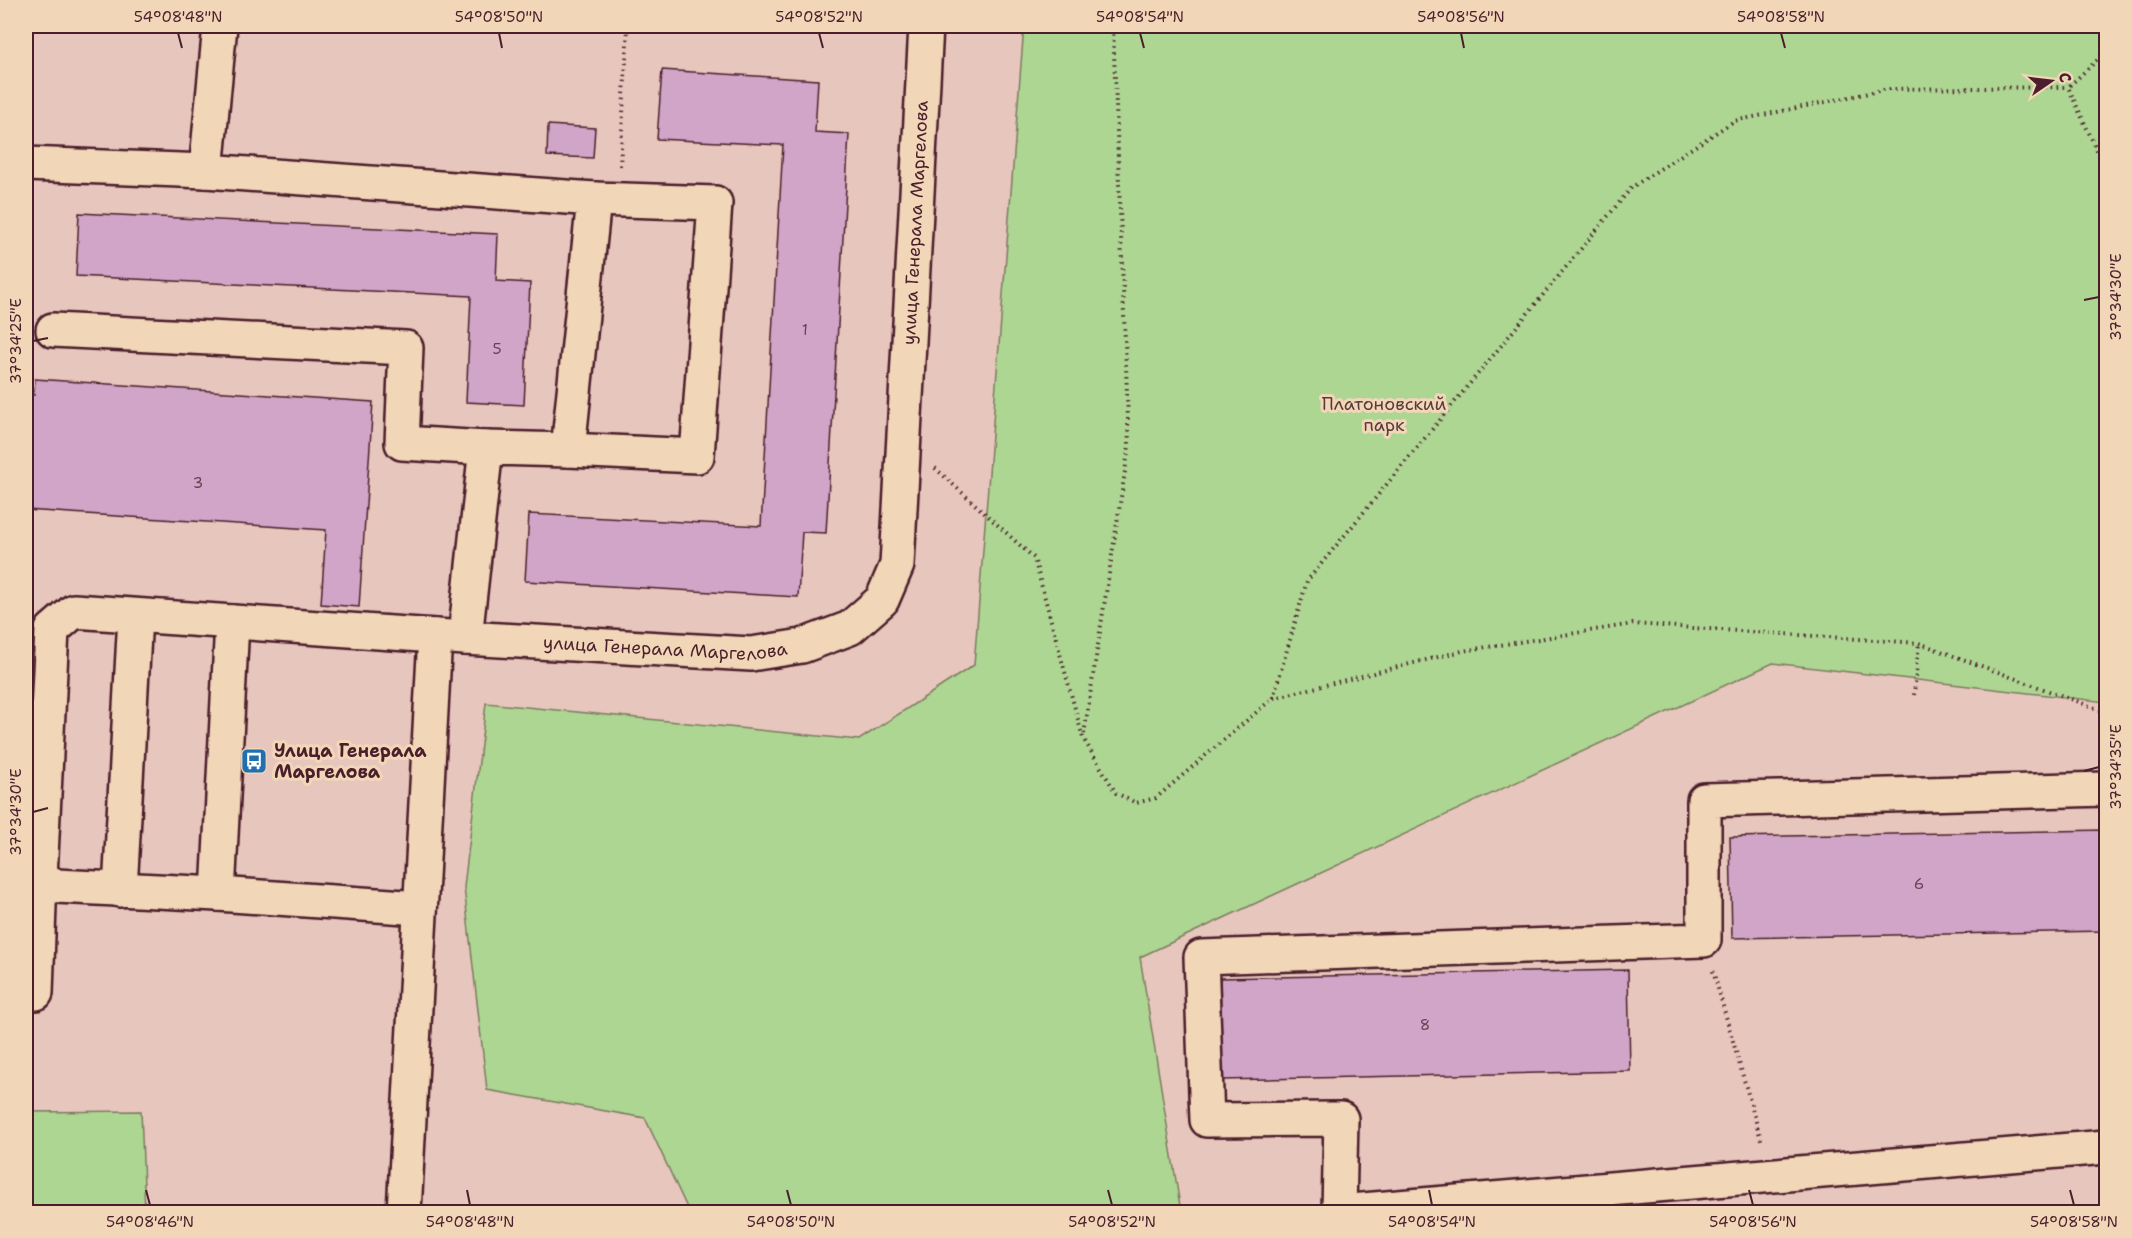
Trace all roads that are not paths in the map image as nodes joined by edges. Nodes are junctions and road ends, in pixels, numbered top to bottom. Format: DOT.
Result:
graph roads {
  1 [pos="220,26"];
  2 [pos="926,26"];
  3 [pos="26,164"];
  4 [pos="206,171"];
  5 [pos="606,199"];
  6 [pos="53,330"];
  7 [pos="486,448"];
  8 [pos="568,450"];
  9 [pos="135,616"];
  10 [pos="232,622"];
  11 [pos="450,637"];
  12 [pos="2106,789"];
  13 [pos="33,877"];
  14 [pos="120,890"];
  15 [pos="218,894"];
  16 [pos="420,908"];
  17 [pos="36,993"];
  18 [pos="2106,1147"];
  19 [pos="404,1212"];
  20 [pos="1339,1212"];
  1 -- 4 [label="street"];
  2 -- 11 [label="street, улица Генерала Маргелова"];
  3 -- 4 [label="street"];
  4 -- 5 [label="street"];
  5 -- 8 [label="street"];
  5 -- 8 [label="street"];
  6 -- 7 [label="street"];
  7 -- 8 [label="street"];
  7 -- 11 [label="street"];
  9 -- 10 [label="street, улица Генерала Маргелова"];
  9 -- 13 [label="street, улица Генерала Маргелова"];
  9 -- 14 [label="street"];
  10 -- 11 [label="street, улица Генерала Маргелова"];
  10 -- 15 [label="street"];
  11 -- 16 [label="street"];
  12 -- 20 [label="street"];
  13 -- 14 [label="street"];
  13 -- 17 [label="street, улица Генерала Маргелова"];
  14 -- 15 [label="street"];
  15 -- 16 [label="street"];
  16 -- 19 [label="street"];
  18 -- 20 [label="street"];
}
